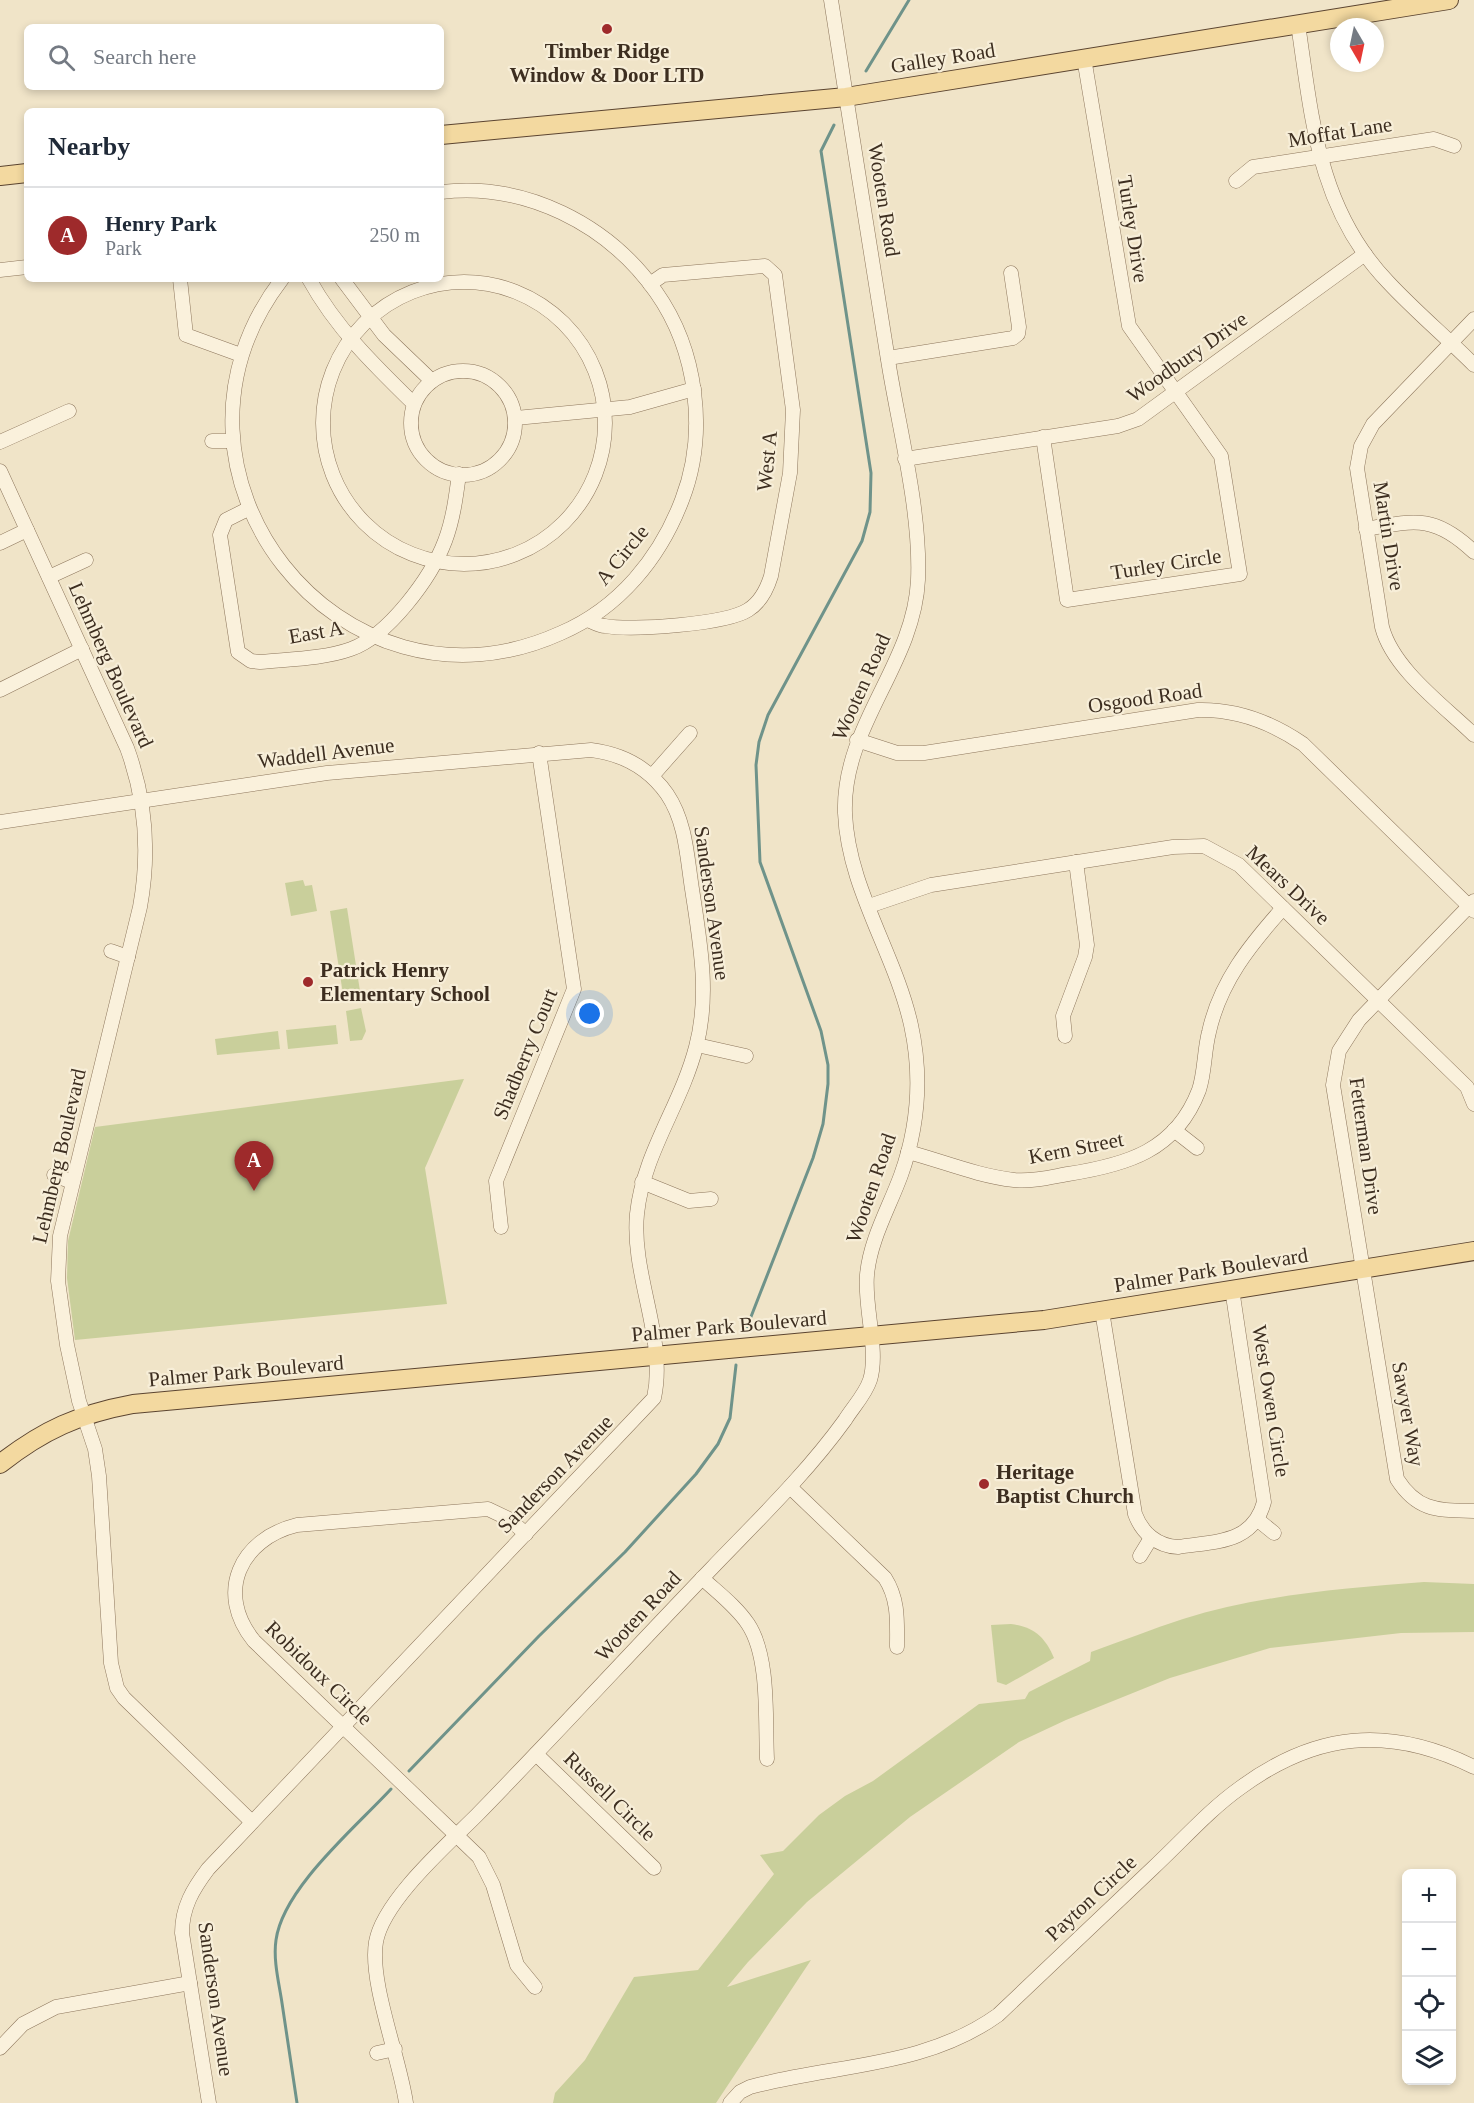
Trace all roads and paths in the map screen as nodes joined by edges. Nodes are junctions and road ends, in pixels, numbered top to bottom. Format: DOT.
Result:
graph roads {
  1 [pos="831,0"];
  2 [pos="1449,0"];
  3 [pos="1298,24"];
  4 [pos="1084,58"];
  5 [pos="846,97"];
  6 [pos="444,135"];
  7 [pos="1454,146"];
  8 [pos="1320,157"];
  9 [pos="24,173"];
  10 [pos="0,176"];
  11 [pos="1236,181"];
  12 [pos="444,192"];
  13 [pos="1365,254"];
  14 [pos="24,267"];
  15 [pos="0,270"];
  16 [pos="1011,273"];
  17 [pos="180,282"];
  18 [pos="280,282"];
  19 [pos="311,282"];
  20 [pos="344,282"];
  21 [pos="650,284"];
  22 [pos="369,317"];
  23 [pos="1474,319"];
  24 [pos="350,339"];
  25 [pos="1452,343"];
  26 [pos="242,355"];
  27 [pos="888,358"];
  28 [pos="1474,365"];
  29 [pos="432,381"];
  30 [pos="694,389"];
  31 [pos="1177,392"];
  32 [pos="414,404"];
  33 [pos="605,410"];
  34 [pos="69,411"];
  35 [pos="516,418"];
  36 [pos="1043,437"];
  37 [pos="212,441"];
  38 [pos="232,441"];
  39 [pos="0,442"];
  40 [pos="905,459"];
  41 [pos="0,471"];
  42 [pos="459,474"];
  43 [pos="248,509"];
  44 [pos="1366,529"];
  45 [pos="27,530"];
  46 [pos="0,543"];
  47 [pos="1474,552"];
  48 [pos="86,560"];
  49 [pos="436,562"];
  50 [pos="49,578"];
  51 [pos="588,620"];
  52 [pos="375,637"];
  53 [pos="82,649"];
  54 [pos="0,690"];
  55 [pos="690,733"];
  56 [pos="1474,735"];
  57 [pos="857,740"];
  58 [pos="539,753"];
  59 [pos="652,776"];
  60 [pos="142,800"];
  61 [pos="0,822"];
  62 [pos="1076,862"];
  63 [pos="869,906"];
  64 [pos="1472,906"];
  65 [pos="1283,908"];
  66 [pos="111,951"];
  67 [pos="128,957"];
  68 [pos="1378,1000"];
  69 [pos="1065,1036"];
  70 [pos="697,1045"];
  71 [pos="746,1056"];
  72 [pos="1474,1104"];
  73 [pos="1174,1130"];
  74 [pos="1197,1148"];
  75 [pos="908,1152"];
  76 [pos="54,1175"];
  77 [pos="72,1182"];
  78 [pos="642,1182"];
  79 [pos="711,1199"];
  80 [pos="501,1227"];
  81 [pos="1474,1251"];
  82 [pos="1362,1269"];
  83 [pos="1232,1289"];
  84 [pos="1102,1311"];
  85 [pos="870,1335"];
  86 [pos="655,1356"];
  87 [pos="84,1415"];
  88 [pos="0,1464"];
  89 [pos="790,1487"];
  90 [pos="1474,1511"];
  91 [pos="1258,1520"];
  92 [pos="1274,1533"];
  93 [pos="526,1534"];
  94 [pos="1151,1538"];
  95 [pos="1140,1556"];
  96 [pos="702,1578"];
  97 [pos="897,1647"];
  98 [pos="343,1726"];
  99 [pos="536,1754"];
  100 [pos="767,1759"];
  101 [pos="1474,1767"];
  102 [pos="252,1822"];
  103 [pos="457,1835"];
  104 [pos="654,1868"];
  105 [pos="190,1983"];
  106 [pos="535,1988"];
  107 [pos="0,2048"];
  108 [pos="395,2049"];
  109 [pos="377,2053"];
  110 [pos="209,2103"];
  111 [pos="406,2103"];
  112 [pos="730,2103"];
  1 -- 5 [label="street, Wooten Road"];
  2 -- 3 [label="main road, Galley Road"];
  3 -- 4 [label="main road, Galley Road"];
  3 -- 8 [label="street"];
  4 -- 5 [label="main road, Galley Road"];
  4 -- 31 [label="street, Turley Drive"];
  5 -- 6 [label="main road, Galley Road"];
  5 -- 27 [label="street, Wooten Road"];
  7 -- 8 [label="street, Moffat Lane"];
  8 -- 11 [label="street, Moffat Lane"];
  8 -- 13 [label="street"];
  9 -- 10 [label="main road"];
  12 -- 21 [label="street, A Circle"];
  13 -- 25 [label="street"];
  13 -- 31 [label="street, Woodbury Drive"];
  14 -- 15 [label="street"];
  16 -- 27 [label="street"];
  17 -- 26 [label="street"];
  18 -- 26 [label="street, A Circle"];
  19 -- 24 [label="street"];
  20 -- 22 [label="street"];
  21 -- 30 [label="street, A Circle"];
  21 -- 51 [label="street, West A"];
  22 -- 24 [label="street"];
  22 -- 29 [label="street"];
  22 -- 33 [label="street"];
  23 -- 25 [label="street, Martin Drive"];
  24 -- 32 [label="street"];
  24 -- 49 [label="street"];
  25 -- 28 [label="street"];
  25 -- 44 [label="street, Martin Drive"];
  26 -- 38 [label="street, A Circle"];
  27 -- 40 [label="street, Wooten Road"];
  29 -- 32 [label="street"];
  29 -- 35 [label="street"];
  30 -- 33 [label="street"];
  30 -- 51 [label="street, A Circle"];
  31 -- 36 [label="street, Woodbury Drive"];
  31 -- 36 [label="street, Turley Circle"];
  32 -- 42 [label="street"];
  33 -- 35 [label="street"];
  33 -- 49 [label="street"];
  34 -- 39 [label="street"];
  35 -- 42 [label="street"];
  36 -- 40 [label="street, Woodbury Drive"];
  37 -- 38 [label="street"];
  38 -- 43 [label="street, A Circle"];
  40 -- 57 [label="street, Wooten Road"];
  41 -- 45 [label="street, Lehmberg Boulevard"];
  42 -- 49 [label="street, East A"];
  43 -- 52 [label="street, A Circle"];
  43 -- 52 [label="street, East A"];
  44 -- 47 [label="street"];
  44 -- 56 [label="street, Martin Drive"];
  45 -- 46 [label="street"];
  45 -- 50 [label="street, Lehmberg Boulevard"];
  48 -- 50 [label="street"];
  49 -- 52 [label="street, East A"];
  50 -- 53 [label="street, Lehmberg Boulevard"];
  51 -- 52 [label="street, A Circle"];
  53 -- 54 [label="street"];
  53 -- 60 [label="street, Lehmberg Boulevard"];
  55 -- 59 [label="street"];
  57 -- 63 [label="street, Wooten Road"];
  57 -- 64 [label="street, Osgood Road"];
  58 -- 59 [label="street, Waddell Avenue"];
  58 -- 60 [label="street, Waddell Avenue"];
  58 -- 80 [label="street, Shadberry Court"];
  59 -- 70 [label="street, Sanderson Avenue"];
  60 -- 61 [label="street, Waddell Avenue"];
  60 -- 67 [label="street, Lehmberg Boulevard"];
  62 -- 63 [label="street, Mears Drive"];
  62 -- 65 [label="street, Mears Drive"];
  62 -- 69 [label="street"];
  63 -- 75 [label="street, Wooten Road"];
  64 -- 68 [label="street, Fetterman Drive"];
  65 -- 68 [label="street, Mears Drive"];
  65 -- 73 [label="street, Kern Street"];
  66 -- 67 [label="street"];
  67 -- 77 [label="street, Lehmberg Boulevard"];
  68 -- 72 [label="street, Mears Drive"];
  68 -- 82 [label="street, Fetterman Drive"];
  70 -- 71 [label="street"];
  70 -- 78 [label="street, Sanderson Avenue"];
  73 -- 74 [label="street"];
  73 -- 75 [label="street, Kern Street"];
  75 -- 85 [label="street, Wooten Road"];
  76 -- 77 [label="street"];
  77 -- 87 [label="street, Lehmberg Boulevard"];
  78 -- 79 [label="street"];
  78 -- 86 [label="street, Sanderson Avenue"];
  81 -- 82 [label="main road, Palmer Park Boulevard"];
  82 -- 83 [label="main road, Palmer Park Boulevard"];
  82 -- 90 [label="street, Sawyer Way"];
  83 -- 84 [label="main road, Palmer Park Boulevard"];
  83 -- 91 [label="street, West Owen Circle"];
  84 -- 85 [label="main road, Palmer Park Boulevard"];
  84 -- 94 [label="street"];
  85 -- 86 [label="main road, Palmer Park Boulevard"];
  85 -- 89 [label="street, Wooten Road"];
  86 -- 87 [label="main road, Palmer Park Boulevard"];
  86 -- 93 [label="street, Sanderson Avenue"];
  87 -- 88 [label="main road, Palmer Park Boulevard"];
  87 -- 102 [label="street, Lehmberg Boulevard"];
  89 -- 96 [label="street, Wooten Road"];
  89 -- 97 [label="street"];
  91 -- 92 [label="street"];
  91 -- 94 [label="street"];
  93 -- 98 [label="street, Sanderson Avenue"];
  93 -- 98 [label="street, Robidoux Circle"];
  94 -- 95 [label="street"];
  96 -- 99 [label="street, Wooten Road"];
  96 -- 100 [label="street"];
  98 -- 102 [label="street, Sanderson Avenue"];
  98 -- 103 [label="street, Robidoux Circle"];
  99 -- 103 [label="street, Wooten Road"];
  99 -- 104 [label="street, Russell Circle"];
  101 -- 112 [label="street, Payton Circle"];
  102 -- 105 [label="street, Sanderson Avenue"];
  103 -- 106 [label="street, Robidoux Circle"];
  103 -- 108 [label="street, Wooten Road"];
  105 -- 107 [label="street"];
  105 -- 110 [label="street, Sanderson Avenue"];
  108 -- 109 [label="street"];
  108 -- 111 [label="street, Wooten Road"];
}
